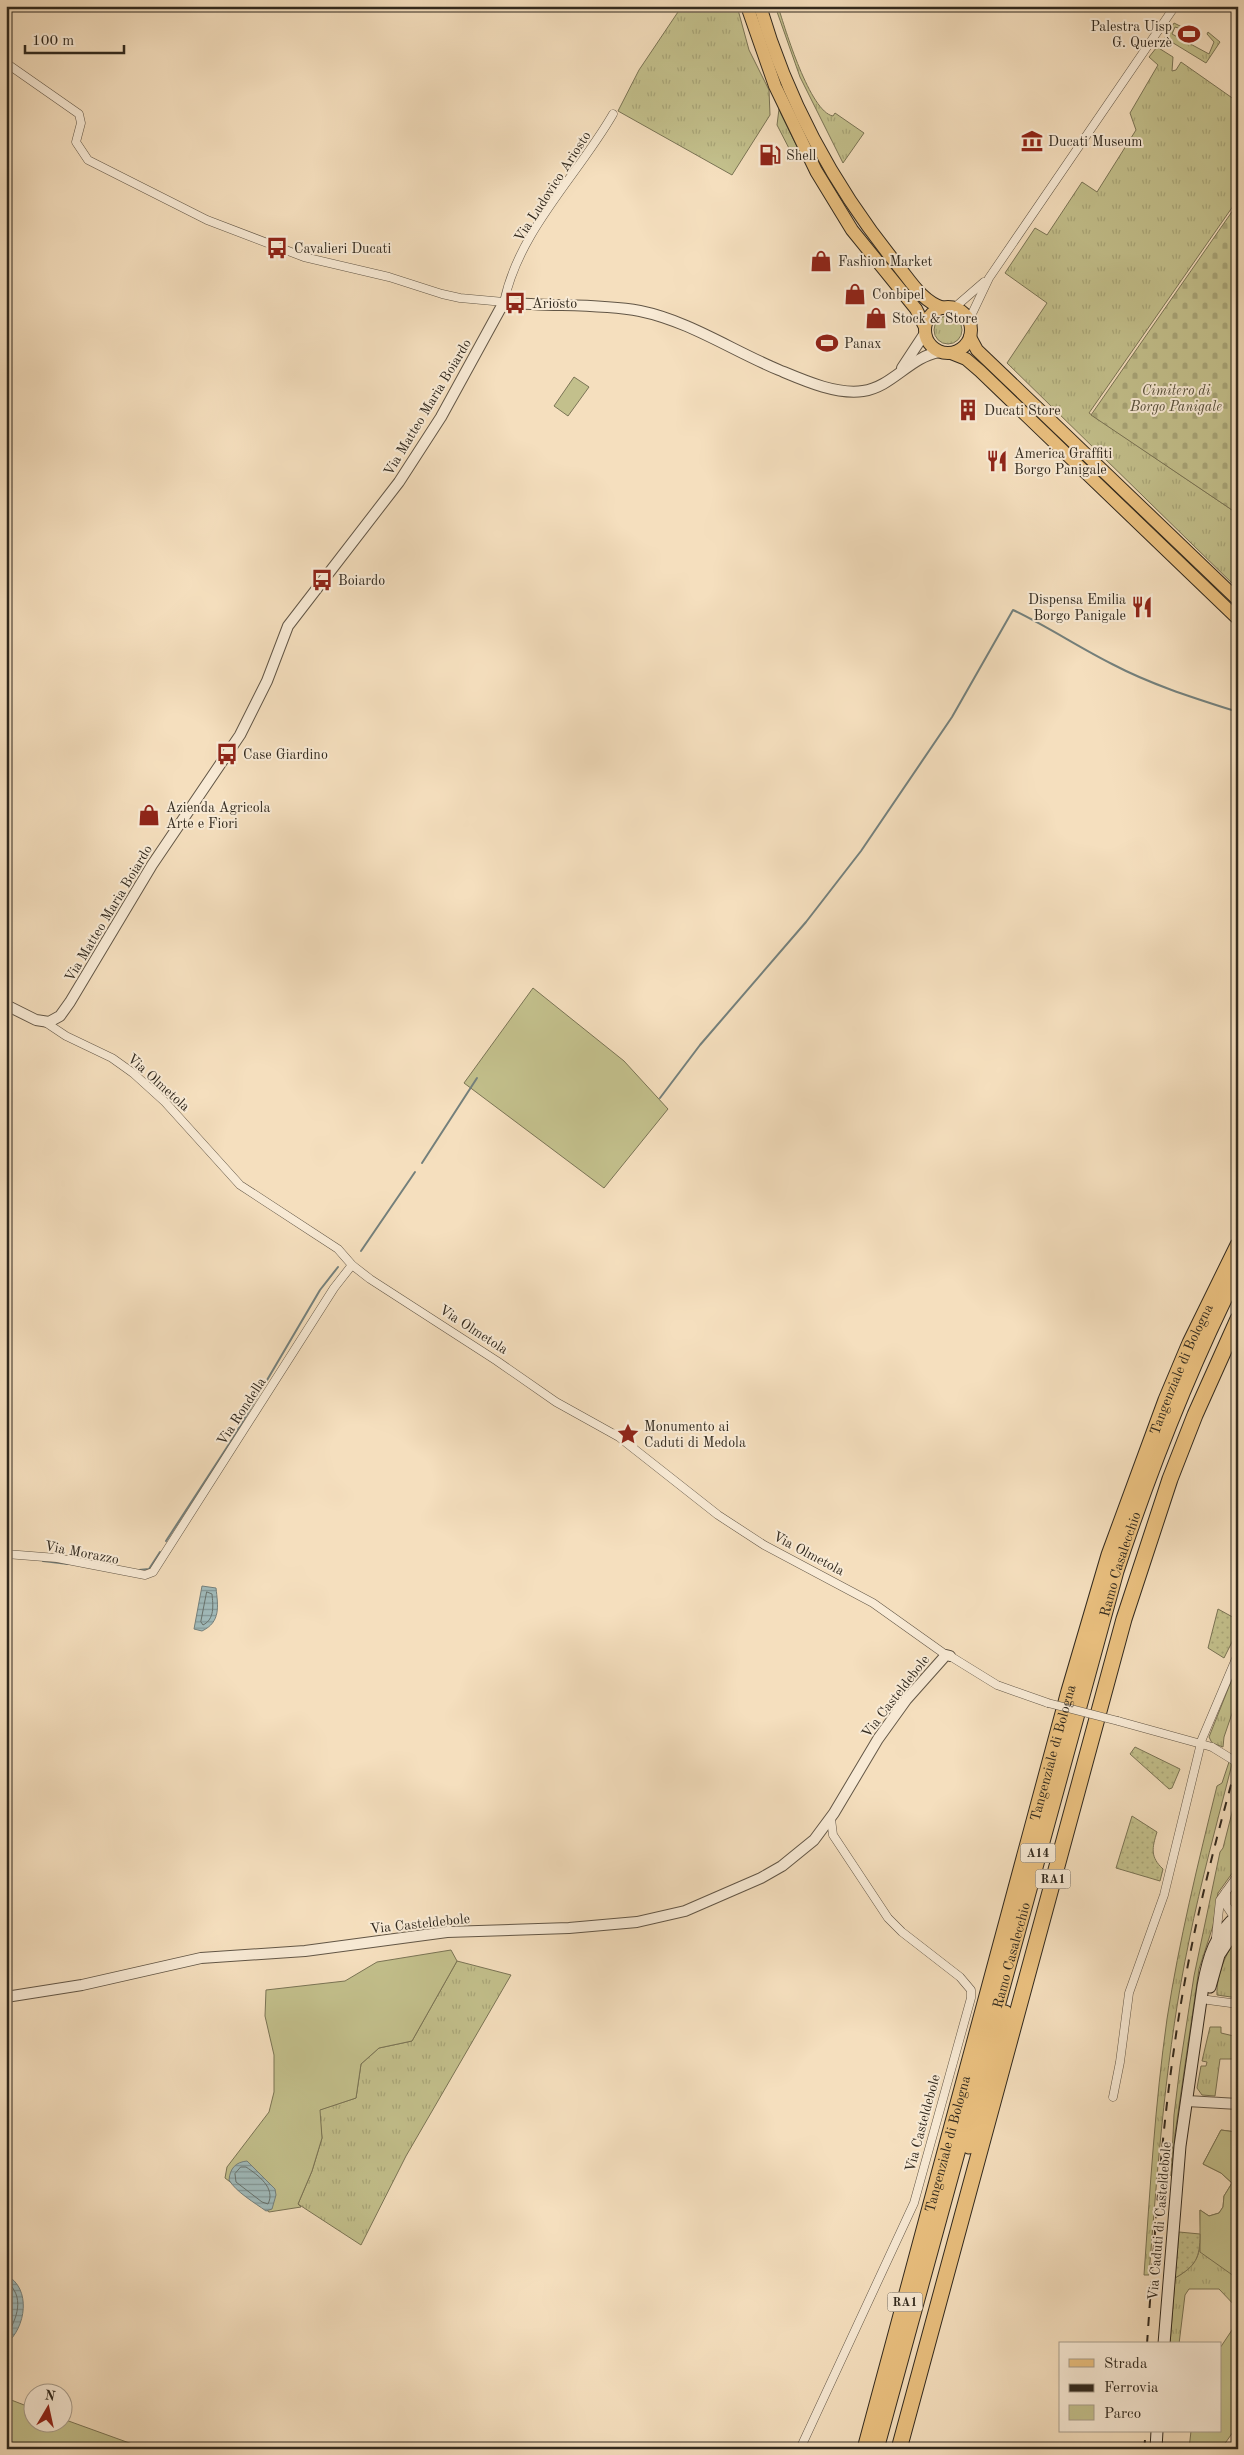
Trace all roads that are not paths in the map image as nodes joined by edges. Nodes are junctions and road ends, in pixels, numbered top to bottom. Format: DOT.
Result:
graph roads {
  1 [pos="747,6"];
  2 [pos="760,6"];
  3 [pos="1175,6"];
  4 [pos="6,63"];
  5 [pos="613,114"];
  6 [pos="989,278"];
  7 [pos="504,302"];
  8 [pos="948,308"];
  9 [pos="969,320"];
  10 [pos="925,330"];
  11 [pos="970,337"];
  12 [pos="945,352"];
  13 [pos="899,372"];
  14 [pos="1238,600"];
  15 [pos="1238,619"];
  16 [pos="6,1005"];
  17 [pos="45,1022"];
  18 [pos="1238,1245"];
  19 [pos="352,1264"];
  20 [pos="1238,1271"];
  21 [pos="1238,1293"];
  22 [pos="1238,1319"];
  23 [pos="6,1554"];
  24 [pos="153,1572"];
  25 [pos="1238,1654"];
  26 [pos="948,1656"];
  27 [pos="1201,1744"];
  28 [pos="1238,1763"];
  29 [pos="831,1819"];
  30 [pos="819,1835"];
  31 [pos="833,1836"];
  32 [pos="1238,1875"];
  33 [pos="1227,1888"];
  34 [pos="1232,1923"];
  35 [pos="6,1997"];
  36 [pos="1208,2000"];
  37 [pos="1238,2004"];
  38 [pos="1191,2074"];
  39 [pos="1113,2097"];
  40 [pos="1187,2101"];
  41 [pos="1238,2104"];
  42 [pos="1164,2342"];
  43 [pos="1157,2432"];
  44 [pos="800,2449"];
  45 [pos="866,2449"];
  46 [pos="876,2449"];
  47 [pos="887,2449"];
  48 [pos="899,2449"];
  49 [pos="1156,2449"];
  1 -- 10 [label="main road"];
  2 -- 8 [label="main road"];
  3 -- 6 [label="street"];
  4 -- 7 [label="street"];
  5 -- 7 [label="street, Via Ludovico Ariosto"];
  6 -- 8 [label="street"];
  6 -- 9 [label="street"];
  7 -- 13 [label="street"];
  7 -- 17 [label="street, Via Matteo Maria Boiardo"];
  8 -- 9 [label="main road"];
  8 -- 10 [label="main road"];
  9 -- 11 [label="main road"];
  10 -- 12 [label="main road"];
  10 -- 13 [label="street"];
  11 -- 12 [label="main road"];
  11 -- 14 [label="main road"];
  12 -- 13 [label="street"];
  12 -- 15 [label="main road"];
  16 -- 17 [label="street, Via Olmetola"];
  17 -- 19 [label="street, Via Olmetola"];
  18 -- 45 [label="highway, Tangenziale di Bologna / RA1"];
  19 -- 24 [label="street, Via Rondella"];
  19 -- 26 [label="street, Via Olmetola"];
  20 -- 46 [label="highway, Ramo Casalecchio / A14"];
  21 -- 47 [label="highway, Ramo Casalecchio / A14"];
  22 -- 48 [label="highway, RA1"];
  23 -- 24 [label="street, Via Morazzo"];
  25 -- 27 [label="street"];
  26 -- 27 [label="street, Via Casteldebole, bridge"];
  26 -- 29 [label="street, Via Casteldebole"];
  27 -- 28 [label="street, Via Casteldebole, bridge"];
  27 -- 39 [label="street"];
  29 -- 30 [label="street, Via Casteldebole"];
  29 -- 31 [label="street, Via Casteldebole"];
  30 -- 31 [label="street"];
  30 -- 35 [label="street, Via Casteldebole"];
  31 -- 44 [label="street, Via Casteldebole"];
  32 -- 33 [label="street"];
  33 -- 34 [label="street"];
  33 -- 34 [label="street"];
  34 -- 36 [label="main road"];
  34 -- 38 [label="main road"];
  36 -- 37 [label="street"];
  36 -- 38 [label="main road"];
  38 -- 40 [label="main road, Via Caduti di Casteldebole"];
  40 -- 41 [label="street"];
  40 -- 42 [label="main road, Via Caduti di Casteldebole"];
  43 -- 49 [label="main road"];
}
